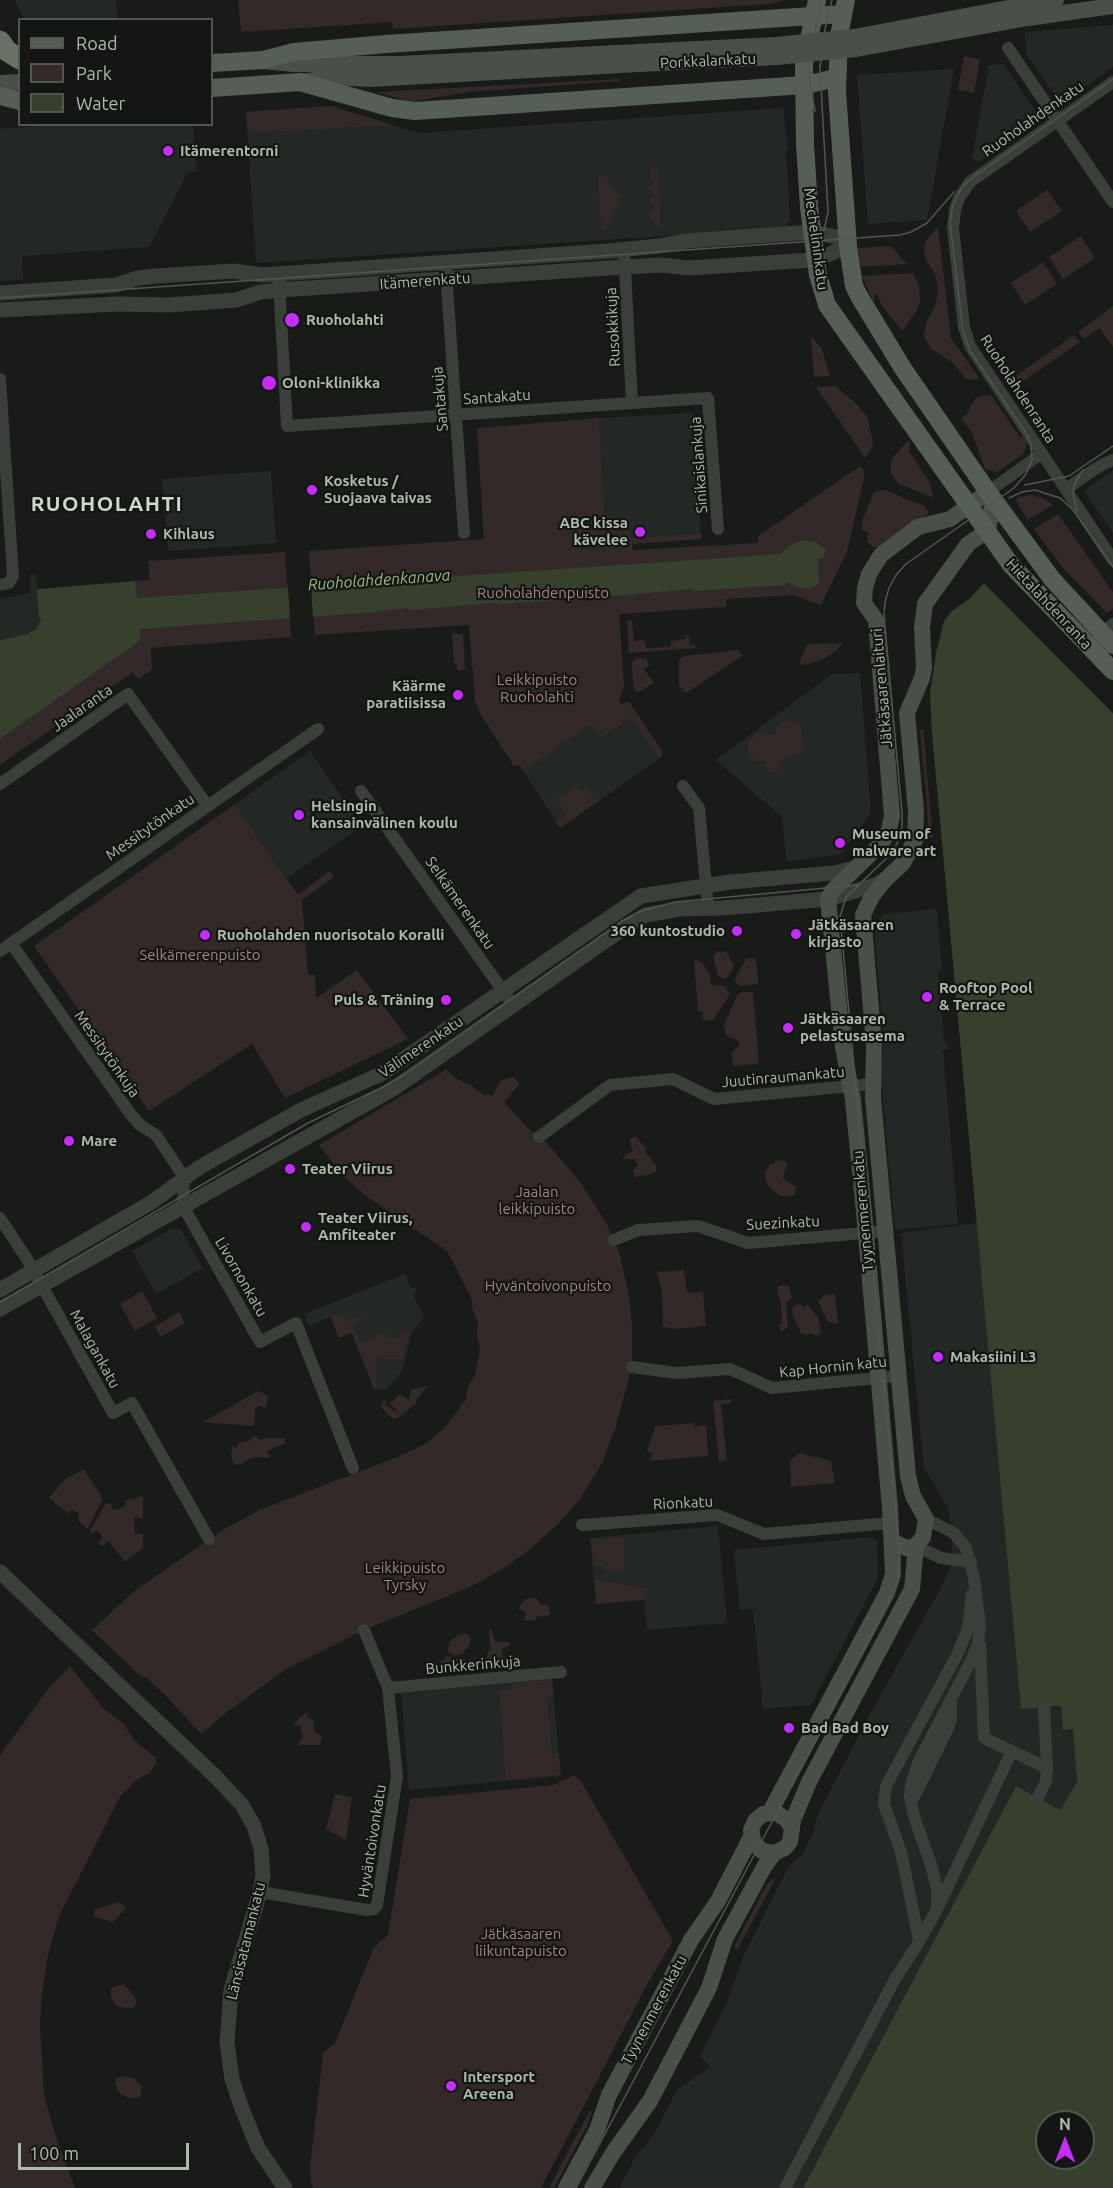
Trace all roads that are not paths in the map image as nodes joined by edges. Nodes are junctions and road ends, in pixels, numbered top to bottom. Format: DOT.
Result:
graph roads {
  1 [pos="1056,0"];
  2 [pos="1113,6"];
  3 [pos="844,7"];
  4 [pos="816,8"];
  5 [pos="1029,11"];
  6 [pos="0,41"];
  7 [pos="1008,48"];
  8 [pos="676,56"];
  9 [pos="18,58"];
  10 [pos="263,60"];
  11 [pos="213,63"];
  12 [pos="836,78"];
  13 [pos="18,82"];
  14 [pos="300,82"];
  15 [pos="1113,82"];
  16 [pos="0,83"];
  17 [pos="805,85"];
  18 [pos="213,88"];
  19 [pos="0,96"];
  20 [pos="18,100"];
  21 [pos="18,101"];
  22 [pos="0,104"];
  23 [pos="1057,120"];
  24 [pos="970,182"];
  25 [pos="1113,202"];
  26 [pos="812,232"];
  27 [pos="848,242"];
  28 [pos="624,249"];
  29 [pos="816,260"];
  30 [pos="445,262"];
  31 [pos="625,267"];
  32 [pos="278,274"];
  33 [pos="446,280"];
  34 [pos="279,290"];
  35 [pos="0,293"];
  36 [pos="0,310"];
  37 [pos="0,379"];
  38 [pos="708,398"];
  39 [pos="632,403"];
  40 [pos="457,415"];
  41 [pos="1113,451"];
  42 [pos="1042,453"];
  43 [pos="1113,460"];
  44 [pos="1098,467"];
  45 [pos="3,472"];
  46 [pos="1066,489"];
  47 [pos="989,494"];
  48 [pos="968,505"];
  49 [pos="718,530"];
  50 [pos="987,531"];
  51 [pos="464,532"];
  52 [pos="1113,560"];
  53 [pos="4,584"];
  54 [pos="1109,634"];
  55 [pos="1088,645"];
  56 [pos="1113,671"];
  57 [pos="318,729"];
  58 [pos="0,784"];
  59 [pos="683,786"];
  60 [pos="361,790"];
  61 [pos="207,805"];
  62 [pos="858,867"];
  63 [pos="816,875"];
  64 [pos="885,880"];
  65 [pos="706,887"];
  66 [pos="844,889"];
  67 [pos="828,899"];
  68 [pos="708,908"];
  69 [pos="863,915"];
  70 [pos="5,947"];
  71 [pos="504,991"];
  72 [pos="513,1005"];
  73 [pos="872,1084"];
  74 [pos="850,1086"];
  75 [pos="539,1137"];
  76 [pos="184,1177"];
  77 [pos="183,1206"];
  78 [pos="0,1218"];
  79 [pos="886,1231"];
  80 [pos="866,1233"];
  81 [pos="614,1240"];
  82 [pos="34,1270"];
  83 [pos="42,1286"];
  84 [pos="0,1290"];
  85 [pos="0,1309"];
  86 [pos="632,1367"];
  87 [pos="898,1376"];
  88 [pos="878,1377"];
  89 [pos="353,1468"];
  90 [pos="926,1519"];
  91 [pos="890,1523"];
  92 [pos="582,1526"];
  93 [pos="209,1539"];
  94 [pos="892,1541"];
  95 [pos="916,1546"];
  96 [pos="971,1562"];
  97 [pos="0,1572"];
  98 [pos="974,1578"];
  99 [pos="980,1625"];
  100 [pos="364,1630"];
  101 [pos="561,1672"];
  102 [pos="388,1688"];
  103 [pos="1044,1707"];
  104 [pos="1012,1751"];
  105 [pos="1047,1768"];
  106 [pos="1038,1798"];
  107 [pos="770,1812"];
  108 [pos="792,1828"];
  109 [pos="752,1837"];
  110 [pos="774,1853"];
  111 [pos="260,1892"];
  112 [pos="937,1909"];
  113 [pos="919,1940"];
  114 [pos="785,2185"];
  115 [pos="285,2188"];
  116 [pos="566,2188"];
  117 [pos="592,2188"];
  1 -- 5 [label="main road, Porkkalankatu"];
  2 -- 5 [label="main road, Porkkalankatu"];
  3 -- 4 [label="main road, Porkkalankatu"];
  3 -- 12 [label="main road, Mechelininkatu"];
  4 -- 10 [label="main road, Porkkalankatu"];
  4 -- 17 [label="main road, Mechelininkatu"];
  5 -- 8 [label="main road, Porkkalankatu, bridge"];
  6 -- 9 [label="highway"];
  7 -- 23 [label="street"];
  8 -- 10 [label="main road, Porkkalankatu"];
  8 -- 14 [label="main road, Porkkalankatu"];
  10 -- 11 [label="main road, Porkkalankatu"];
  12 -- 17 [label="main road, Porkkalankatu"];
  12 -- 27 [label="main road, Mechelininkatu"];
  13 -- 16 [label="main road"];
  14 -- 17 [label="main road, Porkkalankatu"];
  14 -- 18 [label="main road, Porkkalankatu"];
  15 -- 23 [label="street, Ruoholahdenkatu"];
  17 -- 26 [label="main road, Mechelininkatu"];
  19 -- 20 [label="main road"];
  21 -- 22 [label="main road"];
  23 -- 24 [label="street, Ruoholahdenkatu"];
  23 -- 25 [label="street"];
  24 -- 42 [label="street, Ruoholahdenranta"];
  26 -- 27 [label="street, Itämerenkatu"];
  26 -- 28 [label="street, Itämerenkatu"];
  26 -- 29 [label="main road, Mechelininkatu"];
  27 -- 29 [label="street, Itämerenkatu"];
  27 -- 47 [label="main road, Mechelininkatu"];
  28 -- 30 [label="street, Itämerenkatu"];
  28 -- 31 [label="street, Rusokkikuja"];
  29 -- 31 [label="street, Itämerenkatu"];
  29 -- 48 [label="main road, Mechelininkatu"];
  30 -- 32 [label="street, Itämerenkatu"];
  30 -- 33 [label="street, Santakuja"];
  31 -- 33 [label="street, Itämerenkatu"];
  31 -- 39 [label="street, Rusokkikuja"];
  32 -- 34 [label="street"];
  32 -- 35 [label="street, Itämerenkatu"];
  33 -- 34 [label="street, Itämerenkatu"];
  33 -- 40 [label="street, Santakuja"];
  34 -- 36 [label="street, Itämerenkatu"];
  34 -- 40 [label="street, Santakatu"];
  37 -- 45 [label="street"];
  38 -- 39 [label="street, Santakatu"];
  38 -- 49 [label="street, Sinikaislankuja"];
  39 -- 40 [label="street, Santakatu"];
  40 -- 51 [label="street, Santakuja"];
  41 -- 44 [label="street"];
  42 -- 46 [label="street, Ruoholahdenranta"];
  42 -- 47 [label="street, Jätkäsaarenlaituri"];
  43 -- 44 [label="street"];
  44 -- 46 [label="street"];
  45 -- 53 [label="street"];
  46 -- 52 [label="street, Ruoholahdenranta"];
  47 -- 48 [label="main road, Jätkäsaarenlaituri"];
  47 -- 50 [label="main road"];
  47 -- 54 [label="main road, Hietalahdenranta"];
  48 -- 50 [label="main road, Hietalahdenranta"];
  48 -- 62 [label="main road, Jätkäsaarenlaituri"];
  50 -- 55 [label="main road, Hietalahdenranta"];
  50 -- 64 [label="main road, Jätkäsaarenlaituri"];
  54 -- 55 [label="street"];
  55 -- 56 [label="main road, Hietalahdenranta"];
  57 -- 61 [label="street, Messitytönkatu"];
  58 -- 61 [label="street, Jaalaranta"];
  59 -- 65 [label="street"];
  60 -- 71 [label="street, Selkämerenkatu"];
  61 -- 70 [label="street, Messitytönkatu"];
  62 -- 63 [label="street, Välimerenkatu"];
  62 -- 66 [label="main road"];
  63 -- 65 [label="street, Välimerenkatu"];
  63 -- 66 [label="street"];
  64 -- 66 [label="street, Jätkäsaarenlaituri"];
  64 -- 69 [label="main road"];
  65 -- 68 [label="street"];
  65 -- 71 [label="street, Välimerenkatu"];
  66 -- 67 [label="main road"];
  66 -- 69 [label="street, Tyynenmerenkatu"];
  67 -- 68 [label="street"];
  67 -- 74 [label="main road, Tyynenmerenkatu"];
  68 -- 72 [label="street, Välimerenkatu"];
  69 -- 73 [label="main road, Tyynenmerenkatu"];
  70 -- 76 [label="street, Messitytönkuja"];
  71 -- 72 [label="street, Selkämerenkatu"];
  71 -- 76 [label="street, Välimerenkatu"];
  72 -- 77 [label="street, Välimerenkatu"];
  73 -- 74 [label="street, Juutinraumankatu"];
  73 -- 79 [label="main road, Tyynenmerenkatu"];
  74 -- 75 [label="street, Juutinraumankatu"];
  74 -- 80 [label="main road, Tyynenmerenkatu"];
  76 -- 77 [label="street"];
  76 -- 82 [label="street, Välimerenkatu"];
  77 -- 83 [label="street, Välimerenkatu"];
  77 -- 89 [label="street, Livornonkatu"];
  78 -- 82 [label="street, Malagankatu"];
  79 -- 80 [label="street, Suezinkatu"];
  79 -- 87 [label="main road, Tyynenmerenkatu"];
  80 -- 81 [label="street, Suezinkatu"];
  80 -- 88 [label="main road, Tyynenmerenkatu"];
  82 -- 83 [label="street, Malagankatu"];
  82 -- 84 [label="street, Välimerenkatu"];
  83 -- 85 [label="street, Välimerenkatu"];
  83 -- 93 [label="street, Malagankatu"];
  86 -- 88 [label="street, Kap Hornin katu"];
  87 -- 88 [label="street, Kap Hornin katu"];
  87 -- 90 [label="main road, Tyynenmerenkatu"];
  88 -- 91 [label="main road, Tyynenmerenkatu"];
  90 -- 95 [label="main road"];
  90 -- 96 [label="street"];
  91 -- 92 [label="street, Rionkatu"];
  91 -- 94 [label="main road, Tyynenmerenkatu"];
  94 -- 95 [label="main road"];
  94 -- 107 [label="main road, Tyynenmerenkatu"];
  95 -- 96 [label="street"];
  95 -- 108 [label="main road"];
  96 -- 98 [label="street"];
  97 -- 111 [label="street, Länsisatamankatu"];
  98 -- 99 [label="street"];
  98 -- 113 [label="street"];
  99 -- 104 [label="street"];
  99 -- 112 [label="street"];
  100 -- 102 [label="street, Hyväntoivonkatu"];
  101 -- 102 [label="street, Bunkkerinkuja"];
  102 -- 111 [label="street, Hyväntoivonkatu"];
  103 -- 105 [label="street"];
  104 -- 105 [label="street"];
  104 -- 112 [label="street"];
  105 -- 106 [label="street"];
  107 -- 108 [label="main road"];
  107 -- 109 [label="main road, Tyynenmerenkatu"];
  108 -- 110 [label="main road"];
  109 -- 110 [label="main road"];
  109 -- 116 [label="main road, Tyynenmerenkatu"];
  110 -- 117 [label="main road"];
  111 -- 115 [label="street, Länsisatamankatu"];
  112 -- 113 [label="street"];
  113 -- 114 [label="street"];
}
